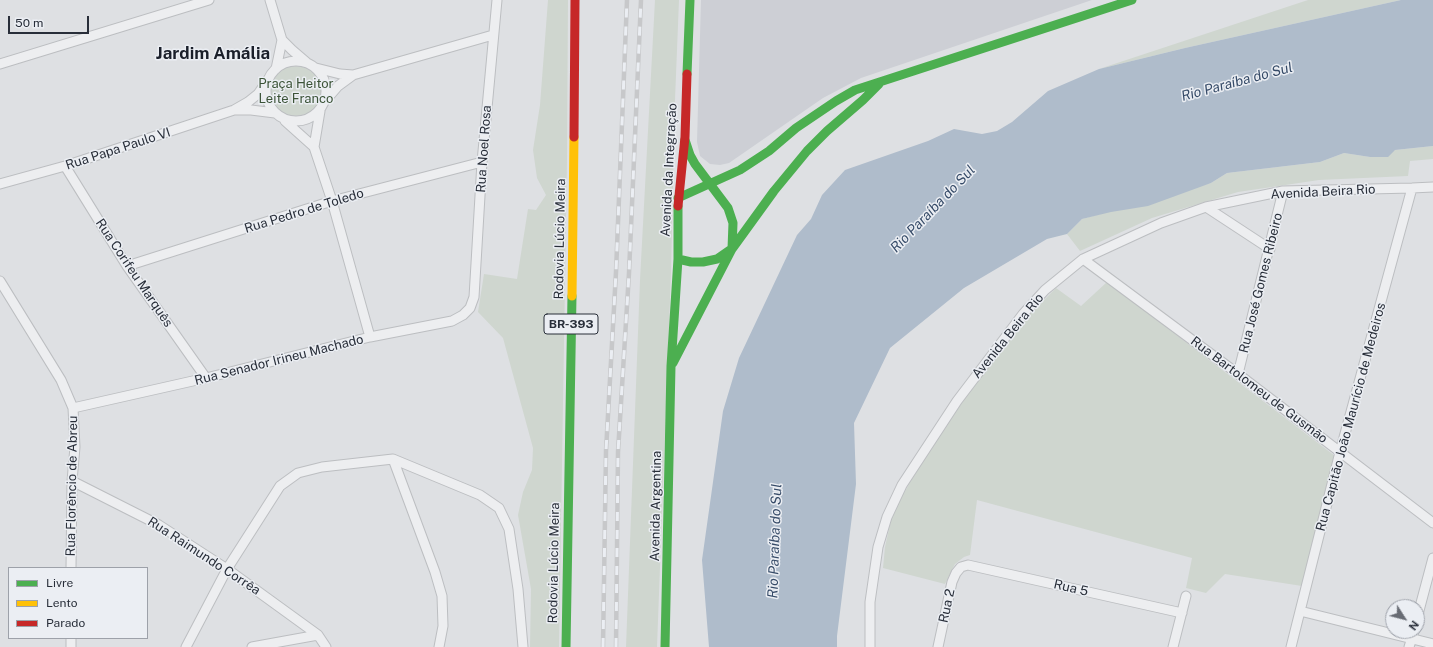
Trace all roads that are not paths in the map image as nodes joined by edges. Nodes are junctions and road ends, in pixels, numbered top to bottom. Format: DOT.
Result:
graph roads {
  1 [pos="209,0"];
  2 [pos="270,0"];
  3 [pos="497,0"];
  4 [pos="575,0"];
  5 [pos="690,0"];
  6 [pos="1132,0"];
  7 [pos="493,35"];
  8 [pos="282,40"];
  9 [pos="307,63"];
  10 [pos="0,64"];
  11 [pos="316,68"];
  12 [pos="276,69"];
  13 [pos="353,75"];
  14 [pos="269,78"];
  15 [pos="880,82"];
  16 [pos="325,102"];
  17 [pos="234,110"];
  18 [pos="320,111"];
  19 [pos="274,113"];
  20 [pos="284,119"];
  21 [pos="685,137"];
  22 [pos="314,147"];
  23 [pos="482,162"];
  24 [pos="65,166"];
  25 [pos="0,184"];
  26 [pos="710,184"];
  27 [pos="1433,187"];
  28 [pos="1412,188"];
  29 [pos="1283,191"];
  30 [pos="678,198"];
  31 [pos="332,201"];
  32 [pos="1206,207"];
  33 [pos="732,249"];
  34 [pos="1270,249"];
  35 [pos="678,259"];
  36 [pos="1083,259"];
  37 [pos="127,266"];
  38 [pos="0,281"];
  39 [pos="474,298"];
  40 [pos="370,337"];
  41 [pos="671,366"];
  42 [pos="1238,374"];
  43 [pos="206,378"];
  44 [pos="73,408"];
  45 [pos="1340,452"];
  46 [pos="393,459"];
  47 [pos="72,481"];
  48 [pos="1433,523"];
  49 [pos="1433,558"];
  50 [pos="961,566"];
  51 [pos="72,567"];
  52 [pos="227,568"];
  53 [pos="1186,596"];
  54 [pos="1422,599"];
  55 [pos="1300,611"];
  56 [pos="1182,613"];
  57 [pos="1385,632"];
  58 [pos="318,635"];
  59 [pos="1412,639"];
  60 [pos="1433,644"];
  61 [pos="186,647"];
  62 [pos="252,647"];
  63 [pos="326,647"];
  64 [pos="438,647"];
  65 [pos="523,647"];
  66 [pos="566,647"];
  67 [pos="665,647"];
  68 [pos="870,647"];
  69 [pos="938,647"];
  70 [pos="1173,647"];
  71 [pos="1291,647"];
  1 -- 10 [label="street"];
  2 -- 8 [label="street"];
  3 -- 7 [label="street, Rua Noel Rosa"];
  4 -- 66 [label="street, Rodovia Lúcio Meira / BR-393"];
  5 -- 21 [label="street, Avenida da Integração"];
  6 -- 15 [label="street"];
  7 -- 13 [label="street"];
  7 -- 23 [label="street, Rua Noel Rosa"];
  8 -- 9 [label="street"];
  8 -- 12 [label="street"];
  9 -- 11 [label="street"];
  9 -- 12 [label="street"];
  11 -- 13 [label="street"];
  11 -- 16 [label="street"];
  12 -- 14 [label="street"];
  13 -- 16 [label="street"];
  14 -- 17 [label="street, Rua Papa Paulo VI"];
  14 -- 19 [label="street"];
  15 -- 26 [label="street"];
  15 -- 33 [label="street"];
  16 -- 18 [label="street"];
  17 -- 19 [label="street, Rua Papa Paulo VI"];
  17 -- 24 [label="street, Rua Papa Paulo VI"];
  18 -- 20 [label="street"];
  18 -- 22 [label="street"];
  19 -- 20 [label="street"];
  20 -- 22 [label="street"];
  21 -- 26 [label="street"];
  21 -- 30 [label="street, Avenida da Integração"];
  22 -- 31 [label="street"];
  23 -- 31 [label="street, Rua Pedro de Toledo"];
  23 -- 39 [label="street, Rua Noel Rosa"];
  24 -- 25 [label="street, Rua Papa Paulo VI"];
  24 -- 37 [label="street, Rua Corifeu Marquês"];
  26 -- 30 [label="street"];
  26 -- 33 [label="street"];
  27 -- 28 [label="street, Avenida Beira Rio"];
  28 -- 29 [label="street, Avenida Beira Rio"];
  28 -- 45 [label="street, Rua Capitão João Maurício de Medeiros"];
  29 -- 32 [label="street, Avenida Beira Rio"];
  29 -- 34 [label="street, Rua José Gomes Ribeiro"];
  30 -- 35 [label="street, Avenida da Integração"];
  31 -- 37 [label="street, Rua Pedro de Toledo"];
  31 -- 40 [label="street"];
  32 -- 34 [label="street"];
  32 -- 36 [label="street, Avenida Beira Rio"];
  33 -- 35 [label="street"];
  33 -- 41 [label="street"];
  34 -- 42 [label="street, Rua José Gomes Ribeiro"];
  35 -- 41 [label="street, Avenida da Integração"];
  36 -- 42 [label="street, Rua Bartolomeu de Gusmão"];
  36 -- 68 [label="street, Avenida Beira Rio"];
  37 -- 43 [label="street, Rua Corifeu Marquês"];
  38 -- 44 [label="street, Rua Florêncio de Abreu"];
  39 -- 40 [label="street, Rua Senador Irineu Machado"];
  40 -- 43 [label="street, Rua Senador Irineu Machado"];
  41 -- 67 [label="street, Avenida Argentina"];
  42 -- 45 [label="street, Rua Bartolomeu de Gusmão"];
  43 -- 44 [label="street, Rua Senador Irineu Machado"];
  44 -- 47 [label="street, Rua Florêncio de Abreu"];
  45 -- 48 [label="street, Rua Bartolomeu de Gusmão"];
  45 -- 55 [label="street, Rua Capitão João Maurício de Medeiros"];
  46 -- 52 [label="street"];
  46 -- 64 [label="street"];
  46 -- 65 [label="street"];
  47 -- 51 [label="street, Rua Florêncio de Abreu"];
  47 -- 52 [label="street, Rua Raimundo Corrêa"];
  49 -- 54 [label="street"];
  50 -- 56 [label="street, Rua 5"];
  50 -- 69 [label="street, Rua 2"];
  52 -- 58 [label="street, Rua Raimundo Corrêa"];
  52 -- 61 [label="street"];
  53 -- 56 [label="street"];
  55 -- 57 [label="street"];
  55 -- 71 [label="street, Rua Capitão João Maurício de Medeiros"];
  56 -- 70 [label="street"];
  58 -- 62 [label="street"];
  58 -- 63 [label="street, Rua Raimundo Corrêa"];
  59 -- 60 [label="street"];
}
